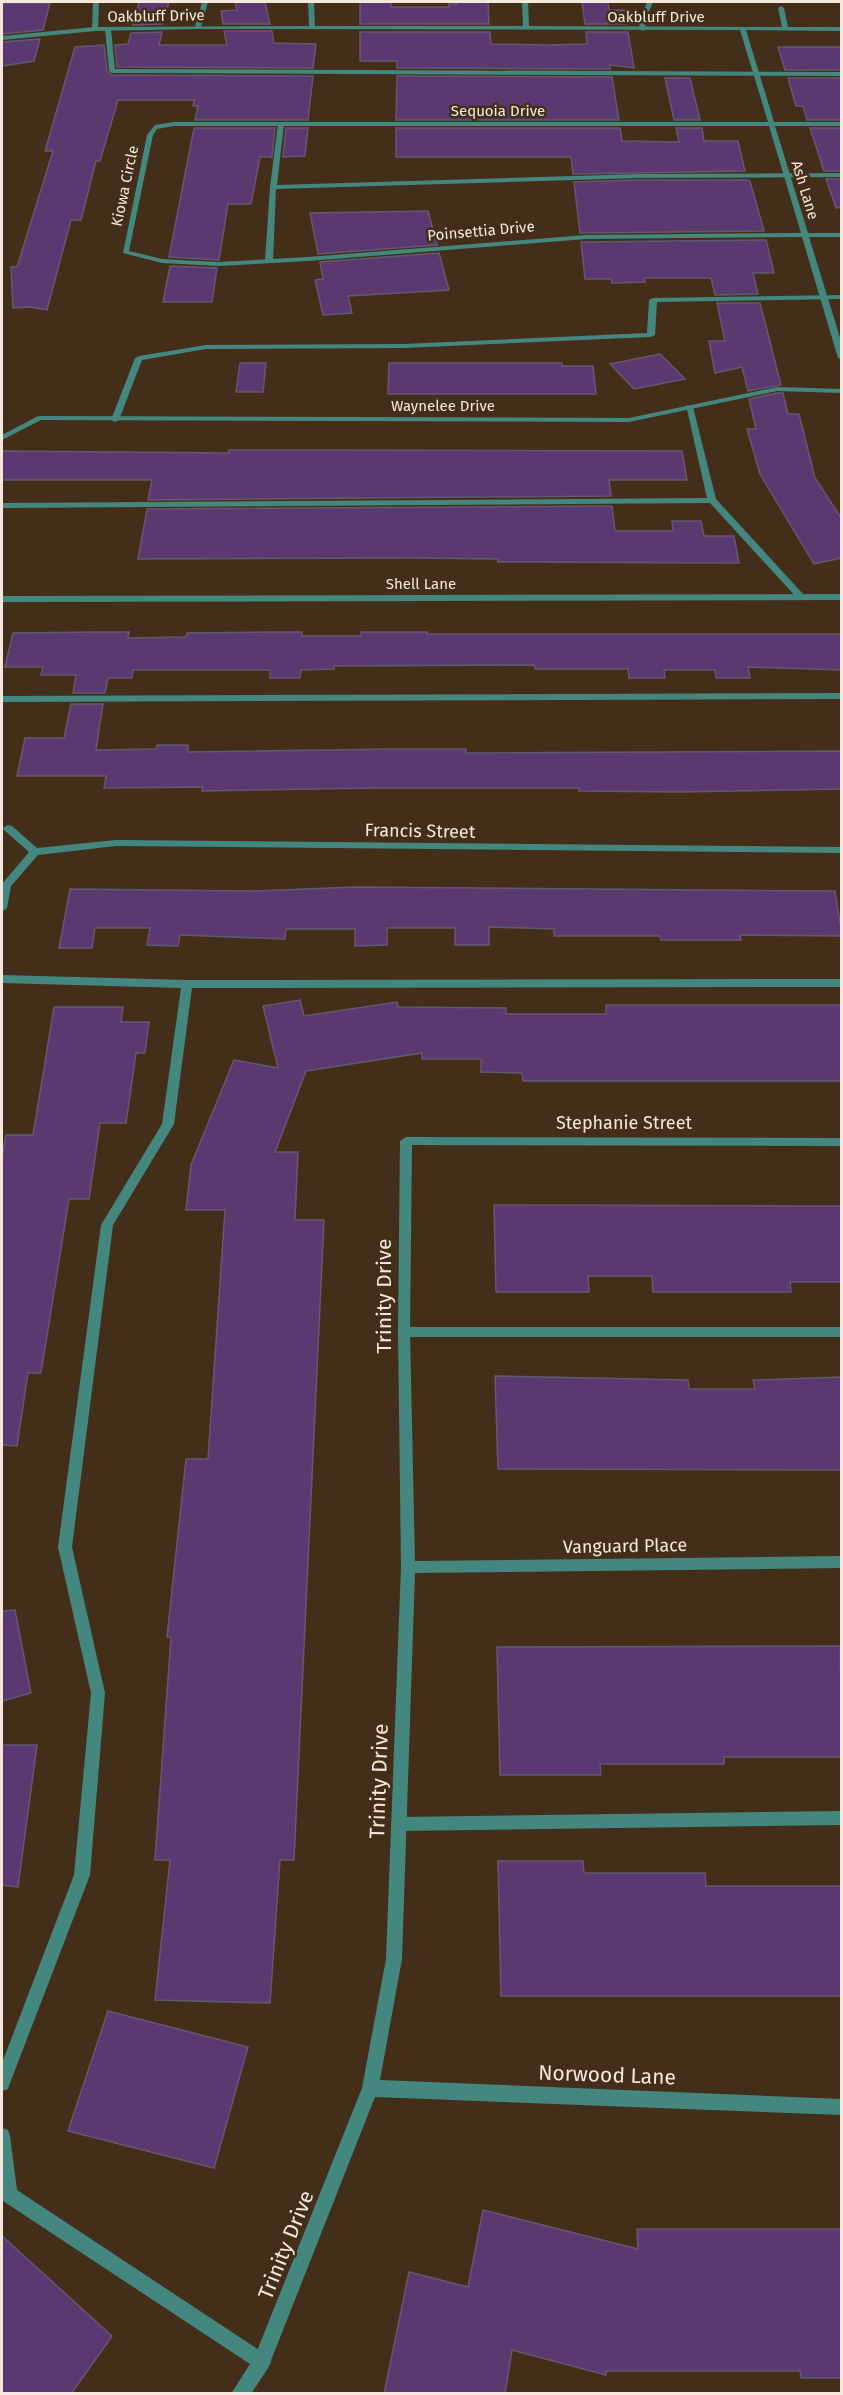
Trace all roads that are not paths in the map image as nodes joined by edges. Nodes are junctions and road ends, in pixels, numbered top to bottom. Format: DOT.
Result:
graph roads {
  1 [pos="96,2"];
  2 [pos="205,2"];
  3 [pos="311,2"];
  4 [pos="525,2"];
  5 [pos="650,2"];
  6 [pos="781,8"];
  7 [pos="198,27"];
  8 [pos="312,28"];
  9 [pos="526,28"];
  10 [pos="95,29"];
  11 [pos="108,29"];
  12 [pos="642,29"];
  13 [pos="743,30"];
  14 [pos="786,30"];
  15 [pos="842,30"];
  16 [pos="2,38"];
  17 [pos="756,74"];
  18 [pos="842,74"];
  19 [pos="281,124"];
  20 [pos="770,124"];
  21 [pos="842,124"];
  22 [pos="155,127"];
  23 [pos="786,175"];
  24 [pos="842,175"];
  25 [pos="273,187"];
  26 [pos="805,235"];
  27 [pos="842,235"];
  28 [pos="125,252"];
  29 [pos="269,261"];
  30 [pos="823,297"];
  31 [pos="842,297"];
  32 [pos="842,358"];
  33 [pos="842,391"];
  34 [pos="689,407"];
  35 [pos="115,420"];
  36 [pos="2,438"];
  37 [pos="712,500"];
  38 [pos="2,506"];
  39 [pos="801,597"];
  40 [pos="842,597"];
  41 [pos="2,598"];
  42 [pos="842,696"];
  43 [pos="2,699"];
  44 [pos="8,828"];
  45 [pos="842,850"];
  46 [pos="35,852"];
  47 [pos="2,908"];
  48 [pos="2,980"];
  49 [pos="842,983"];
  50 [pos="188,984"];
  51 [pos="406,1141"];
  52 [pos="842,1142"];
  53 [pos="404,1332"];
  54 [pos="842,1332"];
  55 [pos="842,1562"];
  56 [pos="408,1567"];
  57 [pos="842,1818"];
  58 [pos="399,1824"];
  59 [pos="2,2082"];
  60 [pos="370,2088"];
  61 [pos="842,2107"];
  62 [pos="2,2136"];
  63 [pos="262,2362"];
  64 [pos="240,2394"];
  1 -- 10 [label="street"];
  2 -- 7 [label="street"];
  3 -- 8 [label="street"];
  4 -- 9 [label="street"];
  5 -- 12 [label="street"];
  6 -- 14 [label="street"];
  7 -- 8 [label="street, Oakbluff Drive"];
  7 -- 11 [label="street, Oakbluff Drive"];
  8 -- 9 [label="street, Oakbluff Drive"];
  9 -- 12 [label="street, Oakbluff Drive"];
  10 -- 11 [label="street, Oakbluff Drive"];
  10 -- 16 [label="street, Oakbluff Drive"];
  11 -- 17 [label="street"];
  12 -- 13 [label="street, Oakbluff Drive"];
  13 -- 14 [label="street, Oakbluff Drive"];
  13 -- 17 [label="street, Ash Lane"];
  14 -- 15 [label="street, Oakbluff Drive"];
  17 -- 18 [label="street"];
  17 -- 20 [label="street, Ash Lane"];
  19 -- 20 [label="street, Sequoia Drive"];
  19 -- 22 [label="street, Sequoia Drive"];
  19 -- 25 [label="street"];
  20 -- 21 [label="street, Sequoia Drive"];
  20 -- 23 [label="street, Ash Lane"];
  22 -- 28 [label="street, Kiowa Circle"];
  23 -- 24 [label="street"];
  23 -- 25 [label="street"];
  23 -- 26 [label="street, Ash Lane"];
  25 -- 29 [label="street"];
  26 -- 27 [label="street, Poinsettia Drive"];
  26 -- 29 [label="street, Poinsettia Drive"];
  26 -- 30 [label="street, Ash Lane"];
  28 -- 29 [label="street, Poinsettia Drive"];
  30 -- 31 [label="street"];
  30 -- 32 [label="street, Ash Lane"];
  30 -- 35 [label="street"];
  33 -- 34 [label="street, Waynelee Drive"];
  34 -- 35 [label="street, Waynelee Drive"];
  34 -- 37 [label="street"];
  35 -- 36 [label="street, Waynelee Drive"];
  37 -- 38 [label="street"];
  37 -- 39 [label="street"];
  39 -- 40 [label="street, Shell Lane"];
  39 -- 41 [label="street, Shell Lane"];
  42 -- 43 [label="street"];
  44 -- 46 [label="street"];
  45 -- 46 [label="street, Francis Street"];
  46 -- 47 [label="street"];
  48 -- 50 [label="street"];
  49 -- 50 [label="street"];
  50 -- 59 [label="street"];
  51 -- 52 [label="street, Stephanie Street"];
  51 -- 53 [label="street, Trinity Drive"];
  53 -- 54 [label="street"];
  53 -- 56 [label="street, Trinity Drive"];
  55 -- 56 [label="street, Vanguard Place"];
  56 -- 58 [label="street, Trinity Drive"];
  57 -- 58 [label="street"];
  58 -- 60 [label="street, Trinity Drive"];
  60 -- 61 [label="street, Norwood Lane"];
  60 -- 63 [label="street, Trinity Drive"];
  62 -- 63 [label="street"];
  63 -- 64 [label="street, Trinity Drive"];
}
